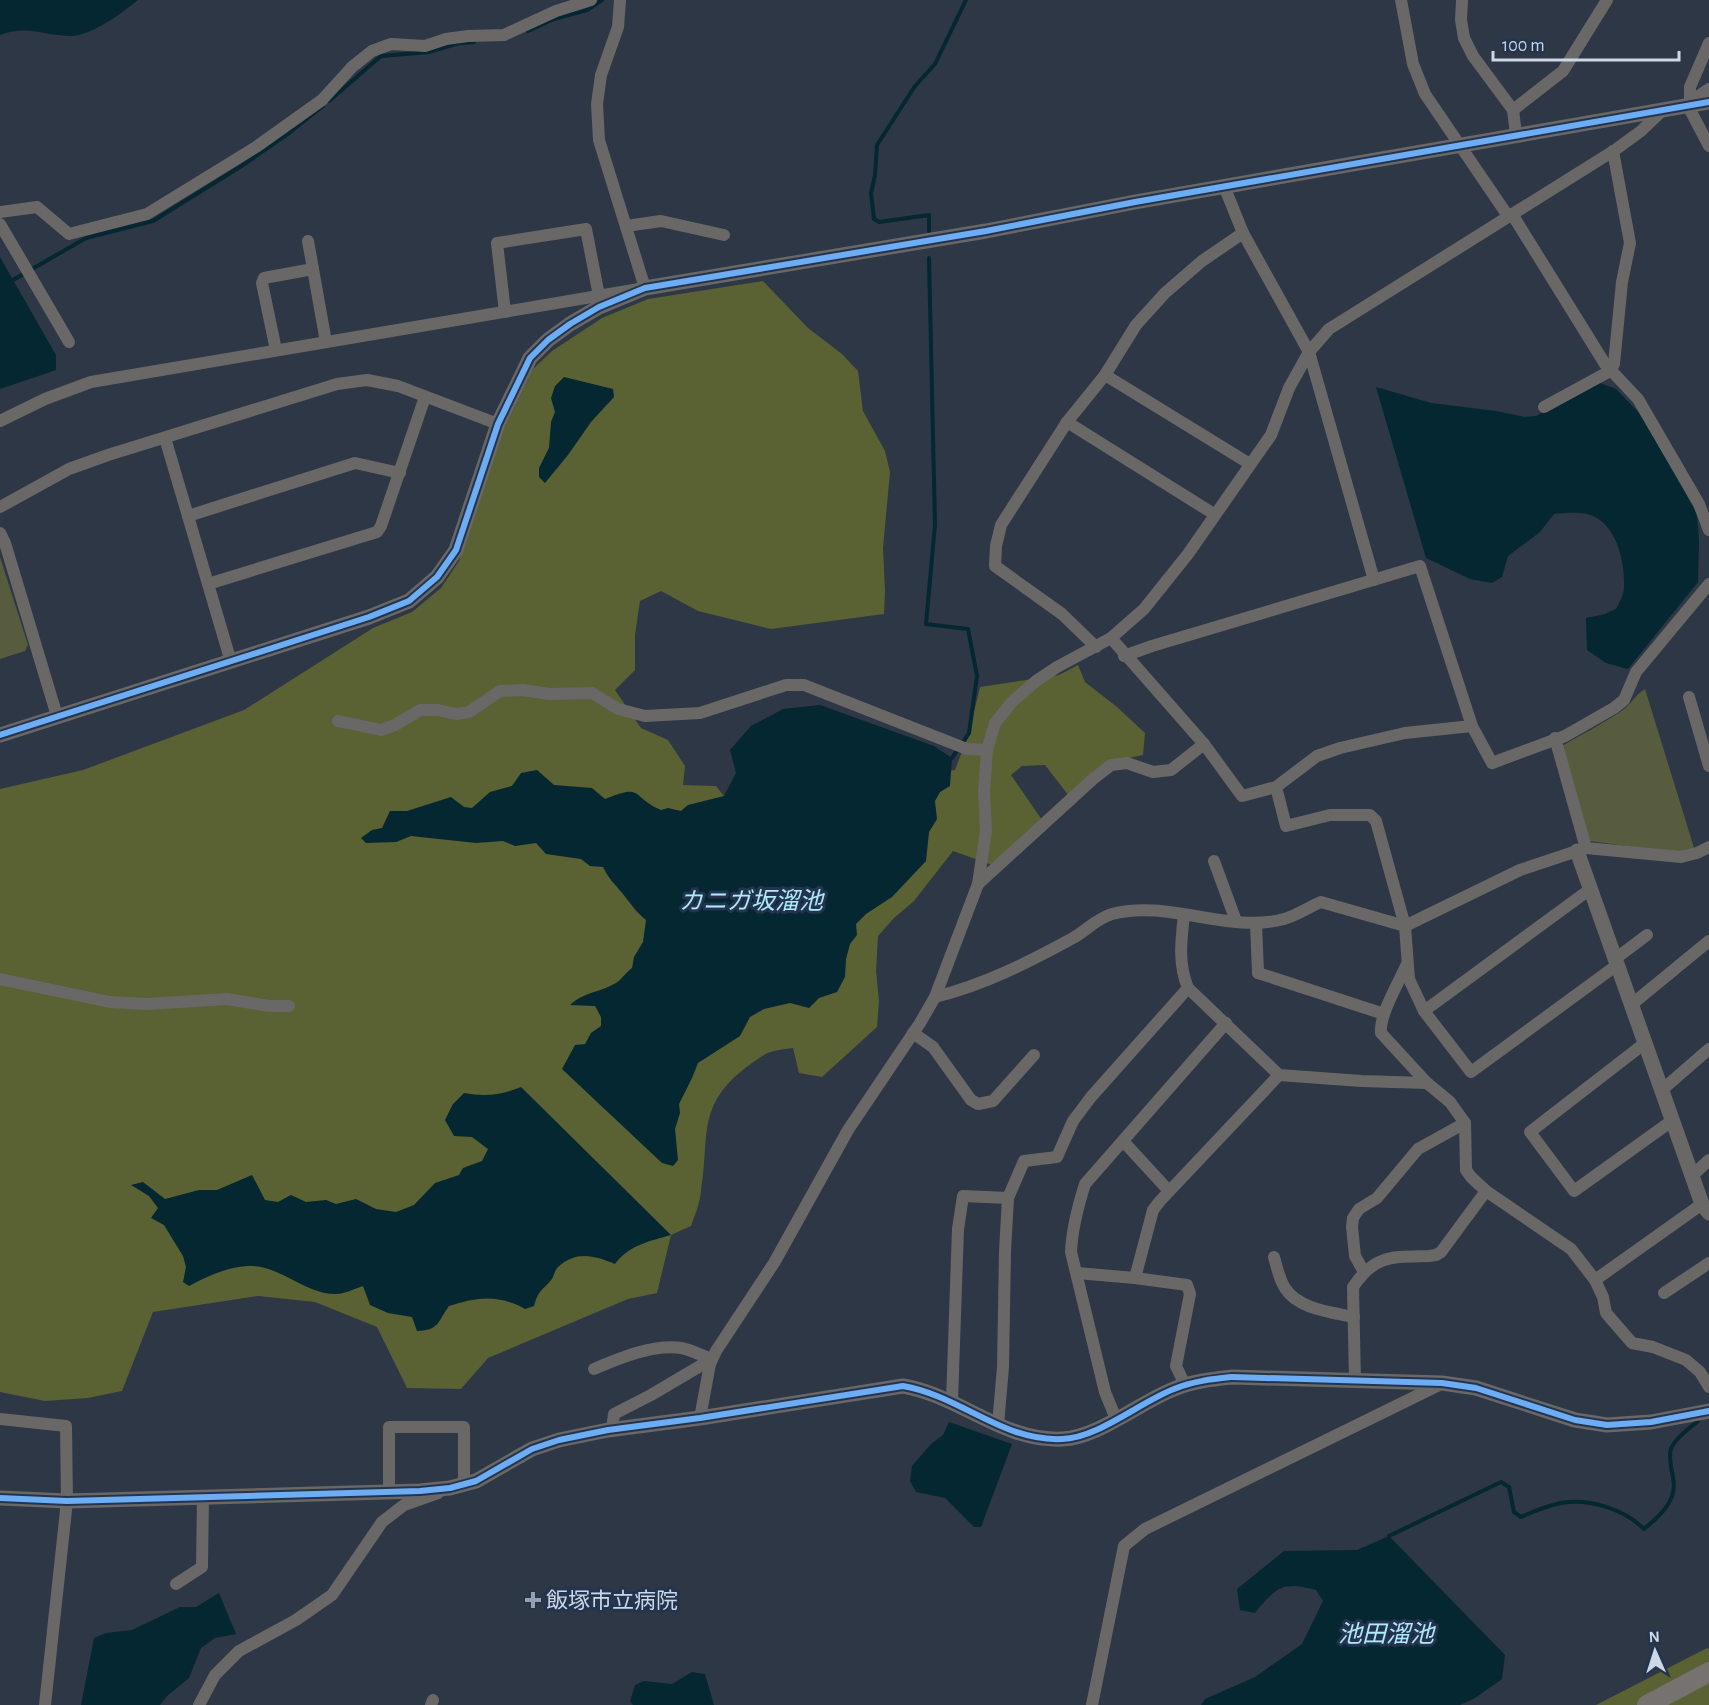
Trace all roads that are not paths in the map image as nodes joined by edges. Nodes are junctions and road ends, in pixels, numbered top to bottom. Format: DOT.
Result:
graph roads {
  1 [pos="591,0"];
  2 [pos="620,0"];
  3 [pos="1401,0"];
  4 [pos="1462,0"];
  5 [pos="1607,0"];
  6 [pos="1709,43"];
  7 [pos="1709,89"];
  8 [pos="1709,102"];
  9 [pos="1689,104"];
  10 [pos="1513,110"];
  11 [pos="1664,110"];
  12 [pos="1516,134"];
  13 [pos="1461,144"];
  14 [pos="1709,146"];
  15 [pos="1613,151"];
  16 [pos="1224,186"];
  17 [pos="0,212"];
  18 [pos="1510,215"];
  19 [pos="0,224"];
  20 [pos="626,226"];
  21 [pos="1243,233"];
  22 [pos="724,235"];
  23 [pos="308,242"];
  24 [pos="313,269"];
  25 [pos="645,288"];
  26 [pos="599,296"];
  27 [pos="504,312"];
  28 [pos="69,342"];
  29 [pos="326,342"];
  30 [pos="276,350"];
  31 [pos="1309,352"];
  32 [pos="1610,371"];
  33 [pos="1105,375"];
  34 [pos="425,397"];
  35 [pos="1544,407"];
  36 [pos="0,421"];
  37 [pos="1067,422"];
  38 [pos="498,424"];
  39 [pos="165,438"];
  40 [pos="1250,464"];
  41 [pos="400,473"];
  42 [pos="0,507"];
  43 [pos="1214,514"];
  44 [pos="188,516"];
  45 [pos="1709,530"];
  46 [pos="0,533"];
  47 [pos="1374,580"];
  48 [pos="208,584"];
  49 [pos="1709,584"];
  50 [pos="1111,639"];
  51 [pos="1096,647"];
  52 [pos="1124,656"];
  53 [pos="231,662"];
  54 [pos="1689,697"];
  55 [pos="57,716"];
  56 [pos="338,721"];
  57 [pos="1472,726"];
  58 [pos="0,735"];
  59 [pos="1555,738"];
  60 [pos="1204,744"];
  61 [pos="987,750"];
  62 [pos="1709,766"];
  63 [pos="1276,787"];
  64 [pos="1709,847"];
  65 [pos="1581,849"];
  66 [pos="1214,861"];
  67 [pos="978,884"];
  68 [pos="1589,890"];
  69 [pos="1184,915"];
  70 [pos="1236,921"];
  71 [pos="1256,923"];
  72 [pos="1405,927"];
  73 [pos="1647,935"];
  74 [pos="1709,941"];
  75 [pos="1616,962"];
  76 [pos="1407,963"];
  77 [pos="0,979"];
  78 [pos="1188,988"];
  79 [pos="935,997"];
  80 [pos="1631,1005"];
  81 [pos="289,1006"];
  82 [pos="1424,1011"];
  83 [pos="1384,1014"];
  84 [pos="1226,1023"];
  85 [pos="913,1033"];
  86 [pos="1645,1043"];
  87 [pos="1709,1049"];
  88 [pos="1034,1055"];
  89 [pos="1279,1075"];
  90 [pos="1427,1083"];
  91 [pos="1663,1089"];
  92 [pos="1673,1120"];
  93 [pos="1465,1124"];
  94 [pos="1123,1141"];
  95 [pos="1709,1160"];
  96 [pos="1693,1175"];
  97 [pos="1169,1191"];
  98 [pos="1486,1191"];
  99 [pos="1008,1198"];
  100 [pos="1706,1209"];
  101 [pos="1274,1257"];
  102 [pos="1709,1263"];
  103 [pos="1364,1272"];
  104 [pos="1077,1273"];
  105 [pos="1135,1278"];
  106 [pos="1595,1280"];
  107 [pos="1664,1293"];
  108 [pos="1354,1317"];
  109 [pos="712,1359"];
  110 [pos="594,1369"];
  111 [pos="1355,1381"];
  112 [pos="1442,1383"];
  113 [pos="1185,1385"];
  114 [pos="1709,1387"];
  115 [pos="952,1401"];
  116 [pos="1709,1411"];
  117 [pos="700,1418"];
  118 [pos="0,1419"];
  119 [pos="1116,1419"];
  120 [pos="998,1425"];
  121 [pos="612,1429"];
  122 [pos="457,1486"];
  123 [pos="389,1491"];
  124 [pos="203,1496"];
  125 [pos="0,1498"];
  126 [pos="67,1501"];
  127 [pos="176,1584"];
  128 [pos="1709,1672"];
  129 [pos="45,1705"];
  130 [pos="200,1705"];
  131 [pos="1092,1705"];
  132 [pos="1647,1705"];
  1 -- 17 [label="street"];
  2 -- 20 [label="street"];
  3 -- 13 [label="street"];
  4 -- 10 [label="street"];
  5 -- 10 [label="street"];
  6 -- 9 [label="street"];
  7 -- 9 [label="street"];
  8 -- 9 [label="street"];
  9 -- 11 [label="street"];
  9 -- 14 [label="street"];
  10 -- 12 [label="street"];
  11 -- 12 [label="street"];
  11 -- 15 [label="street"];
  12 -- 13 [label="street"];
  13 -- 16 [label="street"];
  13 -- 18 [label="street"];
  15 -- 18 [label="street"];
  15 -- 32 [label="street"];
  16 -- 21 [label="street"];
  16 -- 25 [label="street"];
  18 -- 31 [label="street"];
  18 -- 32 [label="street"];
  19 -- 28 [label="street"];
  20 -- 22 [label="street"];
  20 -- 25 [label="street"];
  21 -- 31 [label="street"];
  21 -- 33 [label="street"];
  23 -- 24 [label="street"];
  24 -- 29 [label="street"];
  24 -- 30 [label="street"];
  25 -- 26 [label="street"];
  25 -- 38 [label="street"];
  26 -- 27 [label="street"];
  26 -- 27 [label="street"];
  27 -- 29 [label="street"];
  29 -- 30 [label="street"];
  30 -- 36 [label="street"];
  31 -- 40 [label="street"];
  31 -- 47 [label="street"];
  32 -- 35 [label="street"];
  32 -- 45 [label="street"];
  33 -- 37 [label="street"];
  33 -- 40 [label="street"];
  34 -- 38 [label="street"];
  34 -- 39 [label="street"];
  34 -- 41 [label="street"];
  37 -- 43 [label="street"];
  37 -- 51 [label="street"];
  38 -- 53 [label="street"];
  39 -- 42 [label="street"];
  39 -- 44 [label="street"];
  40 -- 43 [label="street"];
  41 -- 44 [label="street"];
  41 -- 48 [label="street"];
  43 -- 50 [label="street"];
  44 -- 48 [label="street"];
  46 -- 55 [label="street"];
  47 -- 52 [label="street"];
  47 -- 57 [label="street"];
  48 -- 53 [label="street"];
  49 -- 59 [label="street"];
  50 -- 51 [label="street"];
  50 -- 52 [label="street"];
  51 -- 61 [label="street"];
  52 -- 60 [label="street"];
  53 -- 55 [label="street"];
  54 -- 62 [label="street"];
  55 -- 58 [label="street"];
  56 -- 61 [label="street"];
  57 -- 59 [label="street"];
  57 -- 63 [label="street"];
  59 -- 65 [label="street"];
  60 -- 63 [label="street"];
  60 -- 67 [label="street"];
  61 -- 67 [label="street"];
  63 -- 72 [label="street"];
  64 -- 65 [label="street"];
  65 -- 68 [label="street"];
  65 -- 72 [label="street"];
  66 -- 70 [label="street"];
  67 -- 79 [label="street"];
  68 -- 75 [label="street"];
  68 -- 82 [label="street"];
  69 -- 70 [label="street"];
  69 -- 78 [label="street"];
  69 -- 79 [label="street"];
  70 -- 71 [label="street"];
  71 -- 72 [label="street"];
  71 -- 83 [label="street"];
  72 -- 76 [label="street"];
  73 -- 75 [label="street"];
  74 -- 80 [label="street"];
  75 -- 80 [label="street"];
  75 -- 82 [label="street"];
  76 -- 82 [label="street"];
  76 -- 83 [label="street"];
  77 -- 81 [label="street"];
  78 -- 84 [label="street"];
  78 -- 99 [label="street"];
  79 -- 85 [label="street"];
  80 -- 86 [label="street"];
  83 -- 90 [label="street"];
  84 -- 89 [label="street"];
  84 -- 94 [label="street"];
  85 -- 88 [label="street"];
  85 -- 109 [label="street"];
  86 -- 91 [label="street"];
  86 -- 92 [label="street"];
  87 -- 91 [label="street"];
  89 -- 90 [label="street"];
  89 -- 97 [label="street"];
  90 -- 93 [label="street"];
  91 -- 92 [label="street"];
  92 -- 96 [label="street"];
  93 -- 98 [label="street"];
  93 -- 103 [label="street"];
  94 -- 97 [label="street"];
  94 -- 104 [label="street"];
  95 -- 96 [label="street"];
  96 -- 100 [label="street"];
  97 -- 105 [label="street"];
  98 -- 103 [label="street"];
  98 -- 106 [label="street"];
  99 -- 115 [label="street"];
  99 -- 120 [label="street"];
  100 -- 106 [label="street"];
  101 -- 108 [label="street"];
  102 -- 107 [label="street"];
  103 -- 108 [label="street"];
  104 -- 105 [label="street"];
  104 -- 119 [label="street"];
  105 -- 113 [label="street"];
  106 -- 114 [label="street"];
  108 -- 111 [label="street"];
  109 -- 110 [label="street"];
  109 -- 117 [label="street"];
  109 -- 121 [label="street"];
  111 -- 112 [label="street"];
  111 -- 113 [label="street"];
  112 -- 116 [label="street"];
  112 -- 131 [label="street"];
  113 -- 119 [label="street"];
  115 -- 117 [label="street"];
  115 -- 120 [label="street"];
  117 -- 121 [label="street"];
  118 -- 126 [label="street"];
  119 -- 120 [label="street"];
  121 -- 122 [label="street"];
  122 -- 123 [label="street"];
  122 -- 123 [label="street"];
  122 -- 130 [label="street"];
  123 -- 124 [label="street"];
  124 -- 126 [label="street"];
  124 -- 127 [label="street"];
  125 -- 126 [label="street"];
  126 -- 129 [label="street"];
  128 -- 132 [label="highway"];
}
